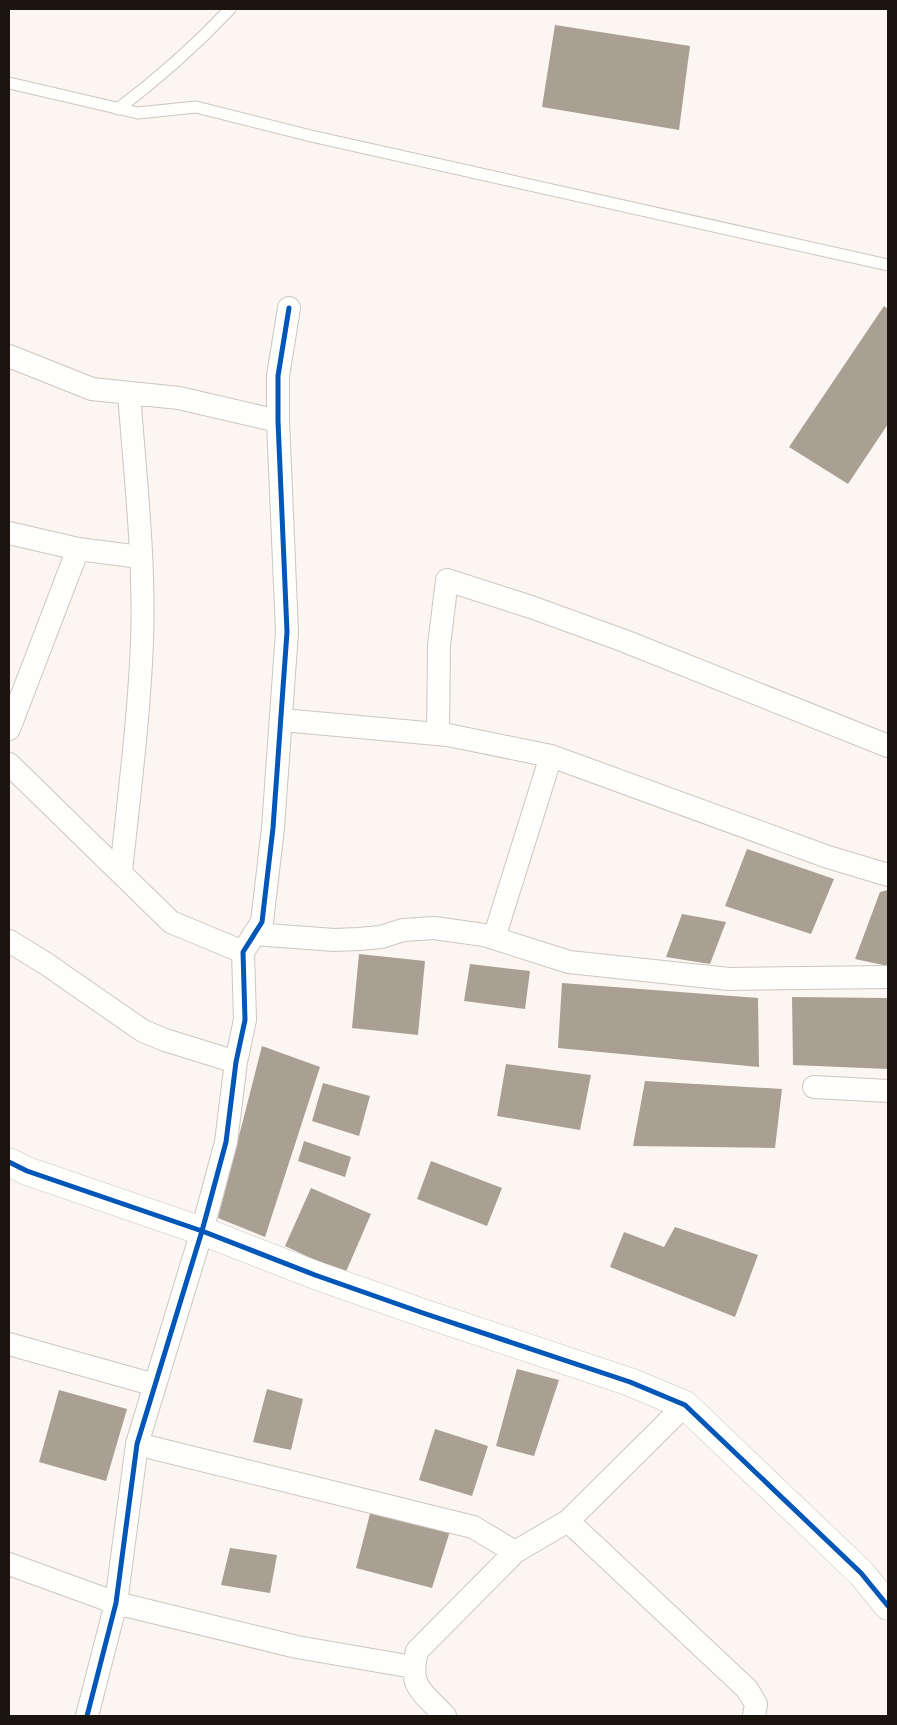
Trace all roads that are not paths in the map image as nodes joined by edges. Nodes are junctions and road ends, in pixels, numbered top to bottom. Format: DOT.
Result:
graph roads {
  1 [pos="230,9"];
  2 [pos="9,83"];
  3 [pos="118,108"];
  4 [pos="888,265"];
  5 [pos="289,308"];
  6 [pos="9,356"];
  7 [pos="129,393"];
  8 [pos="278,421"];
  9 [pos="9,533"];
  10 [pos="78,549"];
  11 [pos="140,557"];
  12 [pos="282,720"];
  13 [pos="9,729"];
  14 [pos="438,734"];
  15 [pos="888,746"];
  16 [pos="551,756"];
  17 [pos="9,764"];
  18 [pos="121,872"];
  19 [pos="888,875"];
  20 [pos="494,938"];
  21 [pos="9,941"];
  22 [pos="249,943"];
  23 [pos="888,977"];
  24 [pos="236,1062"];
  25 [pos="814,1087"];
  26 [pos="888,1091"];
  27 [pos="9,1162"];
  28 [pos="202,1231"];
  29 [pos="9,1344"];
  30 [pos="155,1385"];
  31 [pos="685,1405"];
  32 [pos="137,1444"];
  33 [pos="568,1521"];
  34 [pos="514,1552"];
  35 [pos="9,1564"];
  36 [pos="116,1603"];
  37 [pos="888,1606"];
  38 [pos="413,1667"];
  39 [pos="87,1716"];
  40 [pos="446,1716"];
  41 [pos="754,1716"];
  1 -- 3 [label="lane"];
  2 -- 3 [label="lane"];
  3 -- 4 [label="lane"];
  5 -- 8 [label="street"];
  6 -- 7 [label="street"];
  7 -- 8 [label="street"];
  7 -- 11 [label="street"];
  8 -- 12 [label="street"];
  9 -- 10 [label="street"];
  10 -- 11 [label="street"];
  10 -- 13 [label="street"];
  11 -- 18 [label="street"];
  12 -- 14 [label="street"];
  12 -- 22 [label="street"];
  14 -- 15 [label="street"];
  14 -- 16 [label="street"];
  16 -- 19 [label="street"];
  16 -- 20 [label="street"];
  17 -- 18 [label="street"];
  18 -- 22 [label="street"];
  20 -- 22 [label="street"];
  20 -- 23 [label="street"];
  21 -- 24 [label="street"];
  22 -- 24 [label="street"];
  24 -- 28 [label="street"];
  25 -- 26 [label="street"];
  27 -- 28 [label="street"];
  28 -- 30 [label="street"];
  28 -- 31 [label="street"];
  29 -- 30 [label="street"];
  30 -- 32 [label="street"];
  31 -- 33 [label="street"];
  31 -- 37 [label="street"];
  32 -- 34 [label="street"];
  32 -- 36 [label="street"];
  33 -- 34 [label="street"];
  33 -- 41 [label="street"];
  34 -- 38 [label="street"];
  35 -- 36 [label="street"];
  36 -- 38 [label="street"];
  36 -- 39 [label="street"];
  38 -- 40 [label="street"];
}
